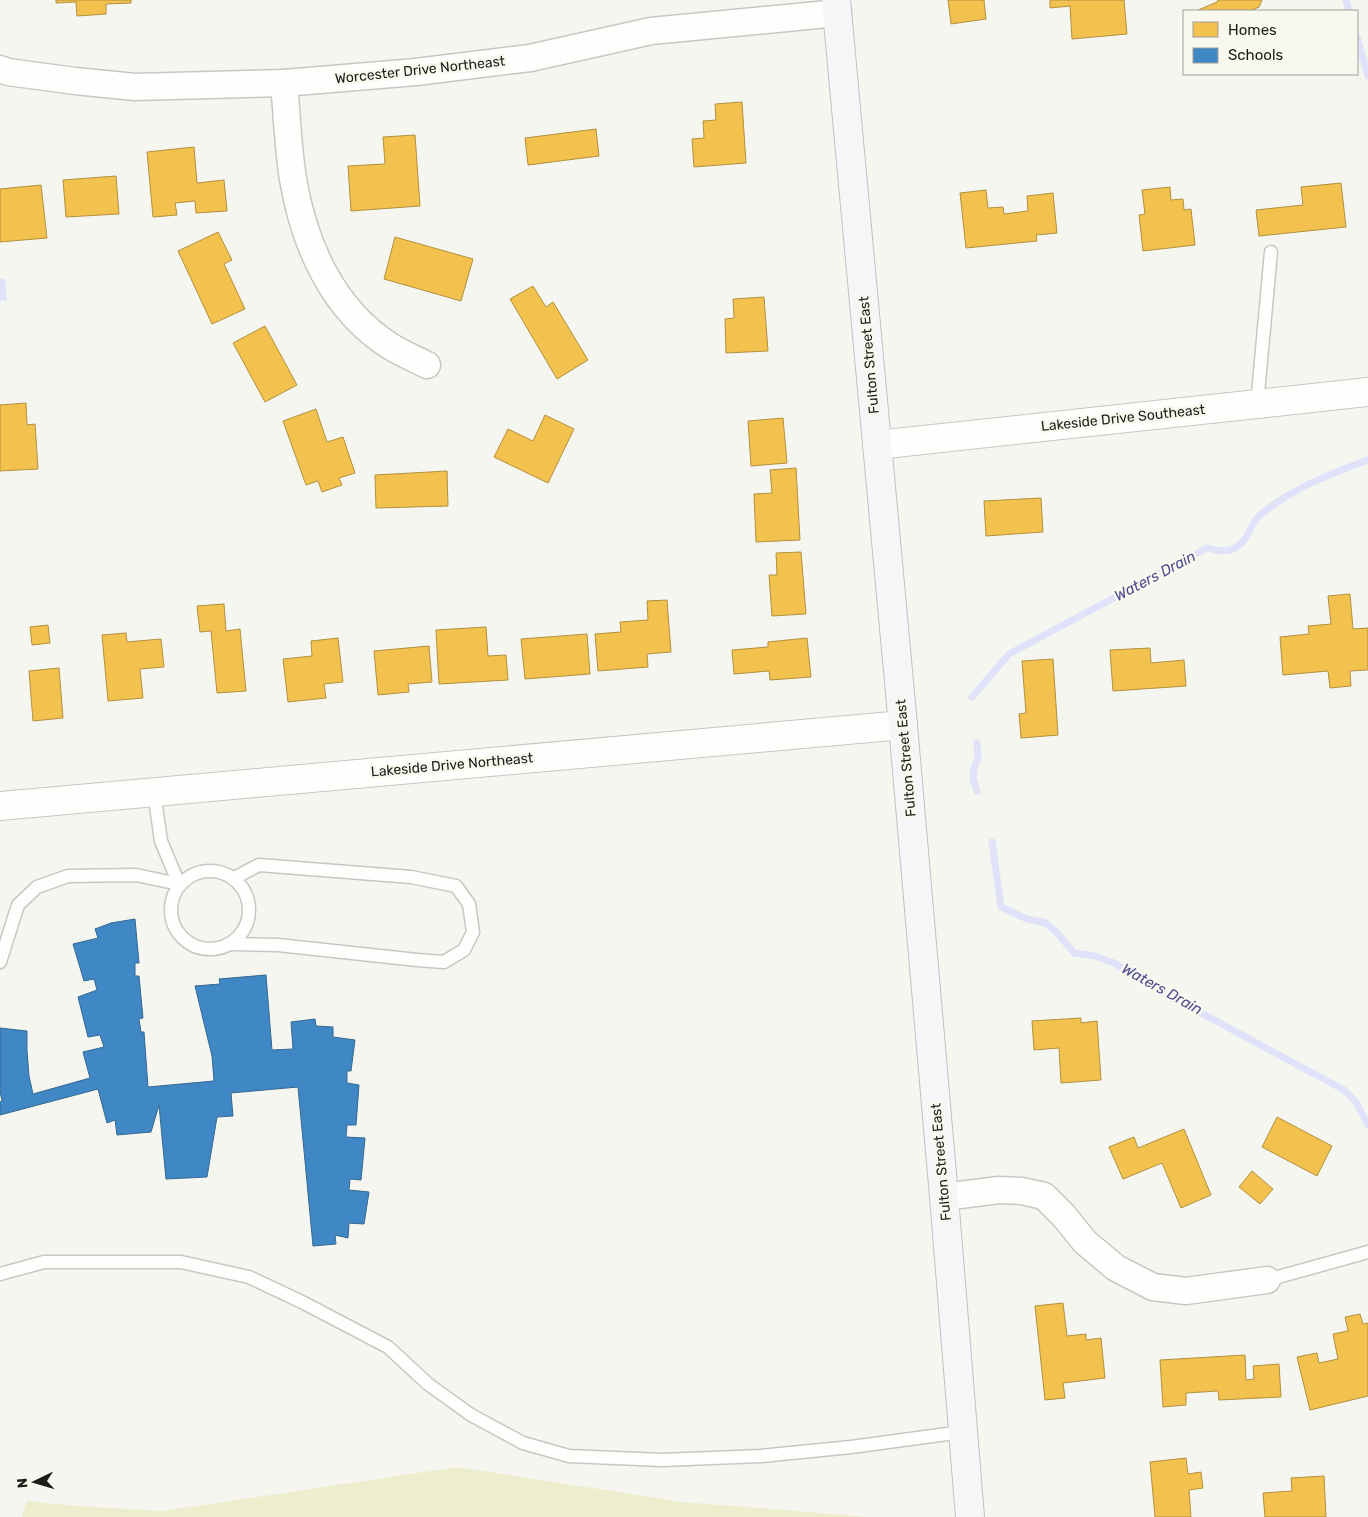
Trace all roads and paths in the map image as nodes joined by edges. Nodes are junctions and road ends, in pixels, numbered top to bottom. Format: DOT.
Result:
graph roads {
  1 [pos="837,7"];
  2 [pos="0,69"];
  3 [pos="284,83"];
  4 [pos="1271,252"];
  5 [pos="428,365"];
  6 [pos="1368,392"];
  7 [pos="1257,404"];
  8 [pos="877,445"];
  9 [pos="903,725"];
  10 [pos="154,792"];
  11 [pos="0,806"];
  12 [pos="234,878"];
  13 [pos="179,884"];
  14 [pos="231,944"];
  15 [pos="0,962"];
  16 [pos="944,1197"];
  17 [pos="1368,1252"];
  18 [pos="0,1274"];
  19 [pos="1267,1280"];
  20 [pos="962,1432"];
  21 [pos="970,1517"];
  1 -- 3 [label="street, Worcester Drive Northeast"];
  1 -- 8 [label="main road, Fulton Street East"];
  2 -- 3 [label="street, Worcester Drive Northeast"];
  3 -- 5 [label="street"];
  4 -- 7 [label="lane"];
  6 -- 7 [label="street, Lakeside Drive Southeast"];
  7 -- 8 [label="street, Lakeside Drive Southeast"];
  8 -- 9 [label="main road, Fulton Street East"];
  9 -- 10 [label="street, Lakeside Drive Northeast"];
  9 -- 16 [label="main road, Fulton Street East"];
  10 -- 11 [label="street, Lakeside Drive Northeast"];
  10 -- 13 [label="lane"];
  12 -- 13 [label="lane"];
  12 -- 14 [label="lane"];
  12 -- 14 [label="lane"];
  13 -- 14 [label="lane"];
  13 -- 15 [label="lane"];
  16 -- 19 [label="street"];
  16 -- 20 [label="main road, Fulton Street East"];
  17 -- 19 [label="lane"];
  18 -- 20 [label="lane"];
  20 -- 21 [label="main road, Fulton Street East"];
}
